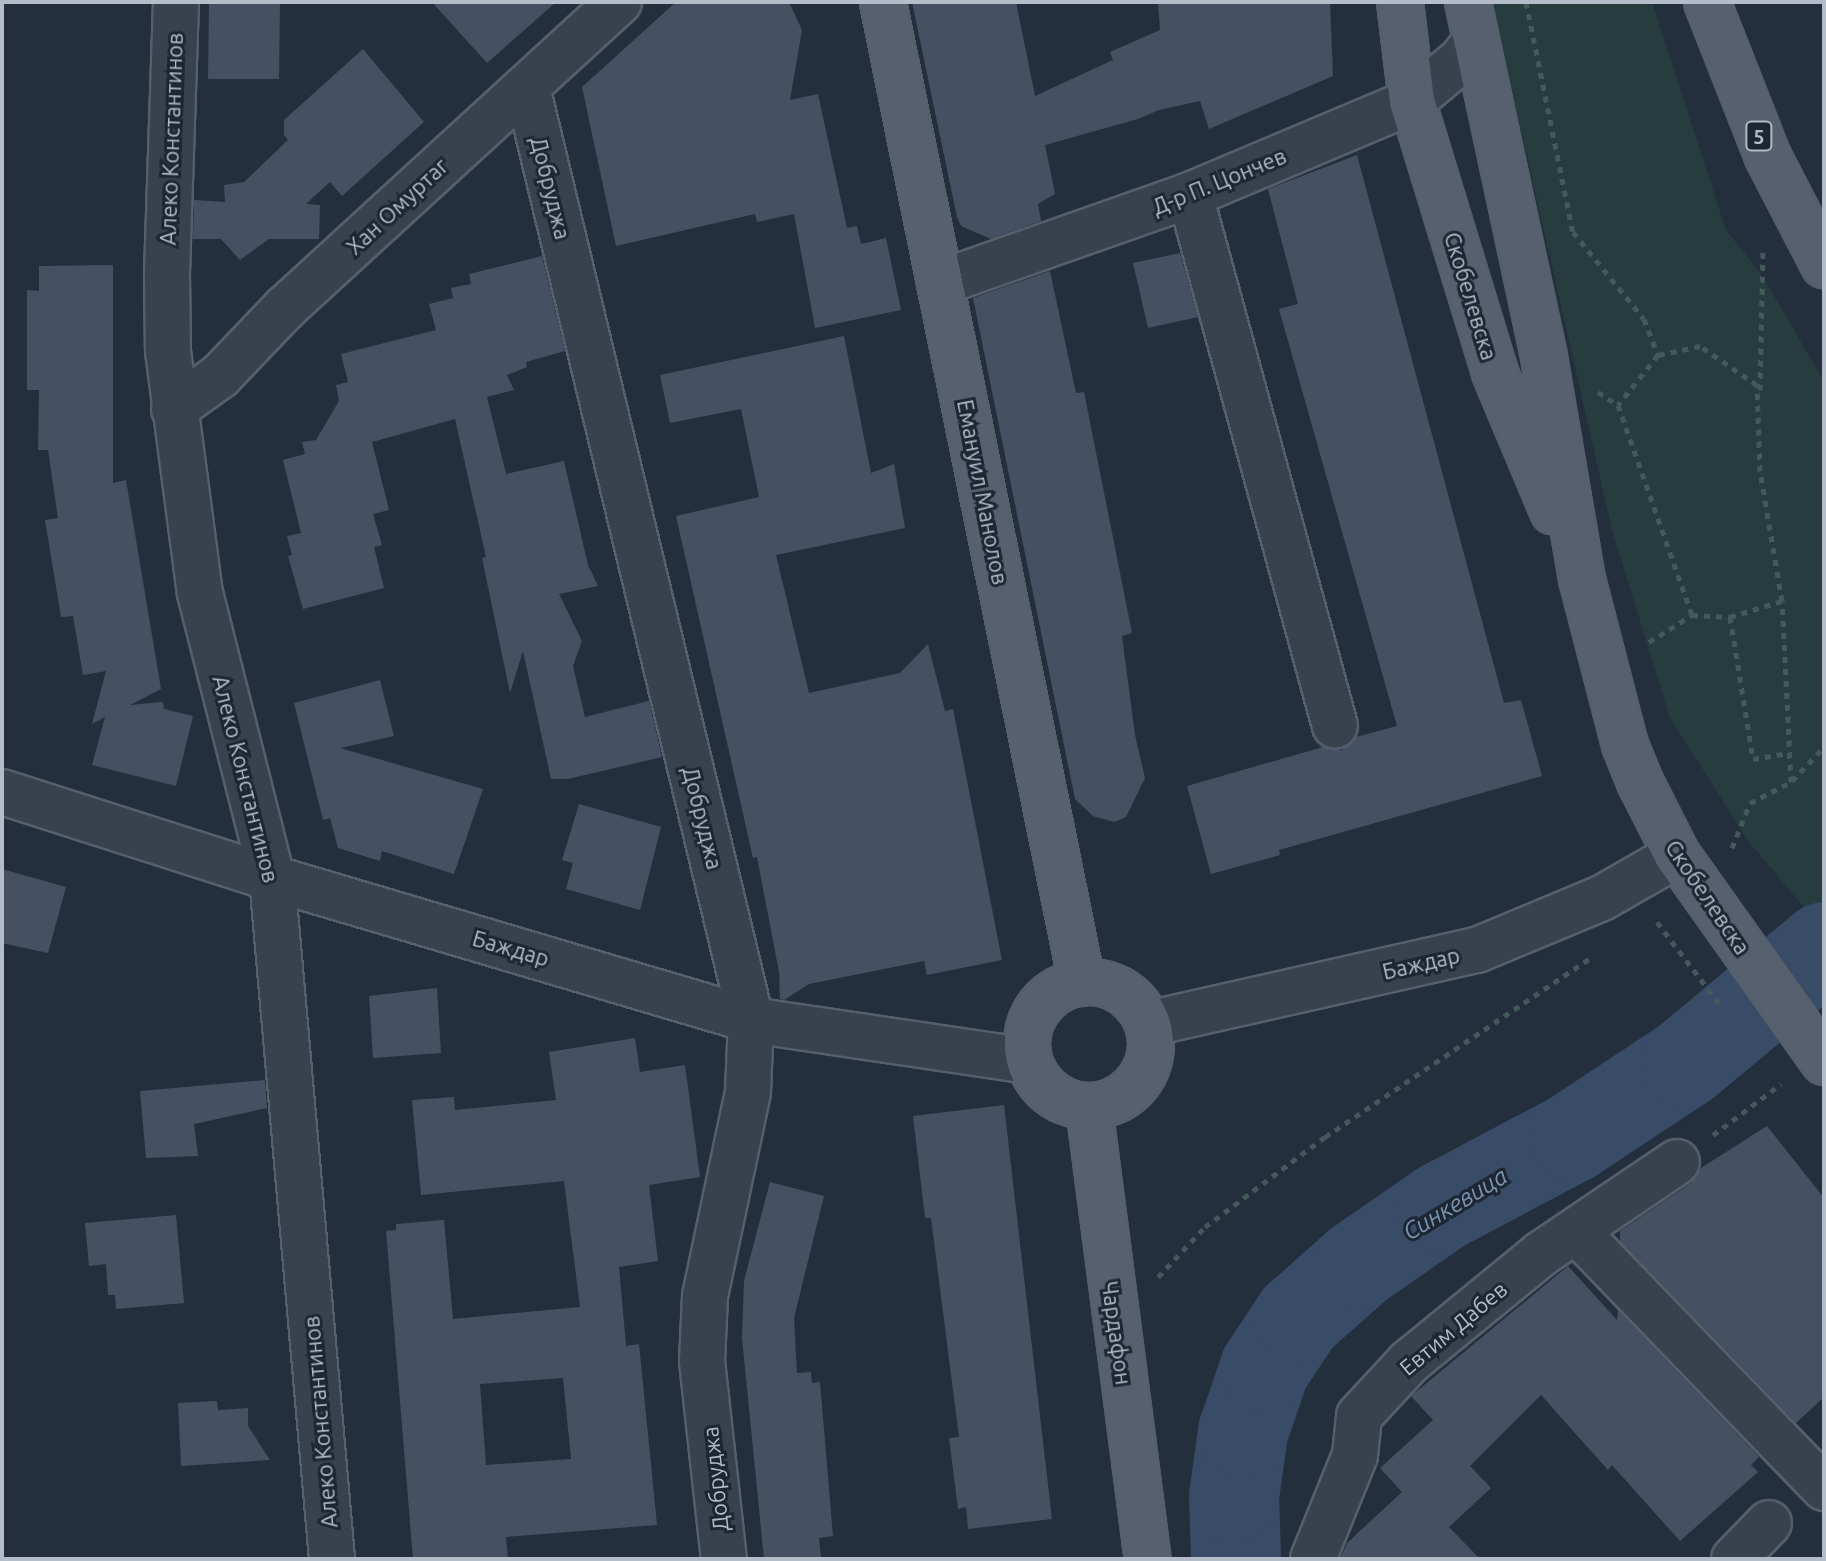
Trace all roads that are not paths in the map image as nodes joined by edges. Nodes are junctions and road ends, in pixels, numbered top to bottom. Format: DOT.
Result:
graph roads {
  1 [pos="176,2"];
  2 [pos="619,2"];
  3 [pos="883,2"];
  4 [pos="1400,2"];
  5 [pos="1707,2"];
  6 [pos="1472,21"];
  7 [pos="527,87"];
  8 [pos="1412,101"];
  9 [pos="1190,195"];
  10 [pos="1824,265"];
  11 [pos="940,283"];
  12 [pos="174,409"];
  13 [pos="1582,579"];
  14 [pos="1335,726"];
  15 [pos="2,792"];
  16 [pos="272,878"];
  17 [pos="1693,879"];
  18 [pos="1082,983"];
  19 [pos="751,1020"];
  20 [pos="1148,1024"];
  21 [pos="1817,1053"];
  22 [pos="1029,1061"];
  23 [pos="1089,1107"];
  24 [pos="1677,1162"];
  25 [pos="1577,1232"];
  26 [pos="1824,1488"];
  27 [pos="1769,1523"];
  28 [pos="332,1559"];
  29 [pos="724,1559"];
  30 [pos="1148,1559"];
  31 [pos="1313,1559"];
  32 [pos="1734,1559"];
  1 -- 12 [label="street, Алеко Константинов"];
  2 -- 7 [label="street, Хан Омуртаг"];
  3 -- 11 [label="main road, Емануил Манолов"];
  4 -- 8 [label="main road, Скобелевска"];
  5 -- 10 [label="main road, 5"];
  6 -- 8 [label="street, Д-р П. Цончев"];
  6 -- 13 [label="main road, Скобелевска"];
  7 -- 12 [label="street, Хан Омуртаг"];
  7 -- 19 [label="street, Добруджа"];
  8 -- 9 [label="street, Д-р П. Цончев"];
  8 -- 13 [label="main road, Скобелевска"];
  9 -- 11 [label="street, Д-р П. Цончев"];
  9 -- 14 [label="street"];
  11 -- 18 [label="main road, Емануил Манолов"];
  12 -- 16 [label="street, Алеко Константинов"];
  13 -- 17 [label="main road, Скобелевска"];
  15 -- 16 [label="street, Баждар"];
  16 -- 19 [label="street, Баждар"];
  16 -- 28 [label="street, Алеко Константинов"];
  17 -- 20 [label="street, Баждар"];
  17 -- 21 [label="main road, Скобелевска"];
  18 -- 20 [label="main road"];
  18 -- 22 [label="main road"];
  19 -- 22 [label="street, Баждар"];
  19 -- 29 [label="street, Добруджа"];
  20 -- 23 [label="main road"];
  22 -- 23 [label="main road"];
  23 -- 30 [label="main road, Чардафон"];
  24 -- 25 [label="street, Евтим Дабев"];
  25 -- 26 [label="street"];
  25 -- 31 [label="street, Евтим Дабев"];
  27 -- 32 [label="street"];
}
